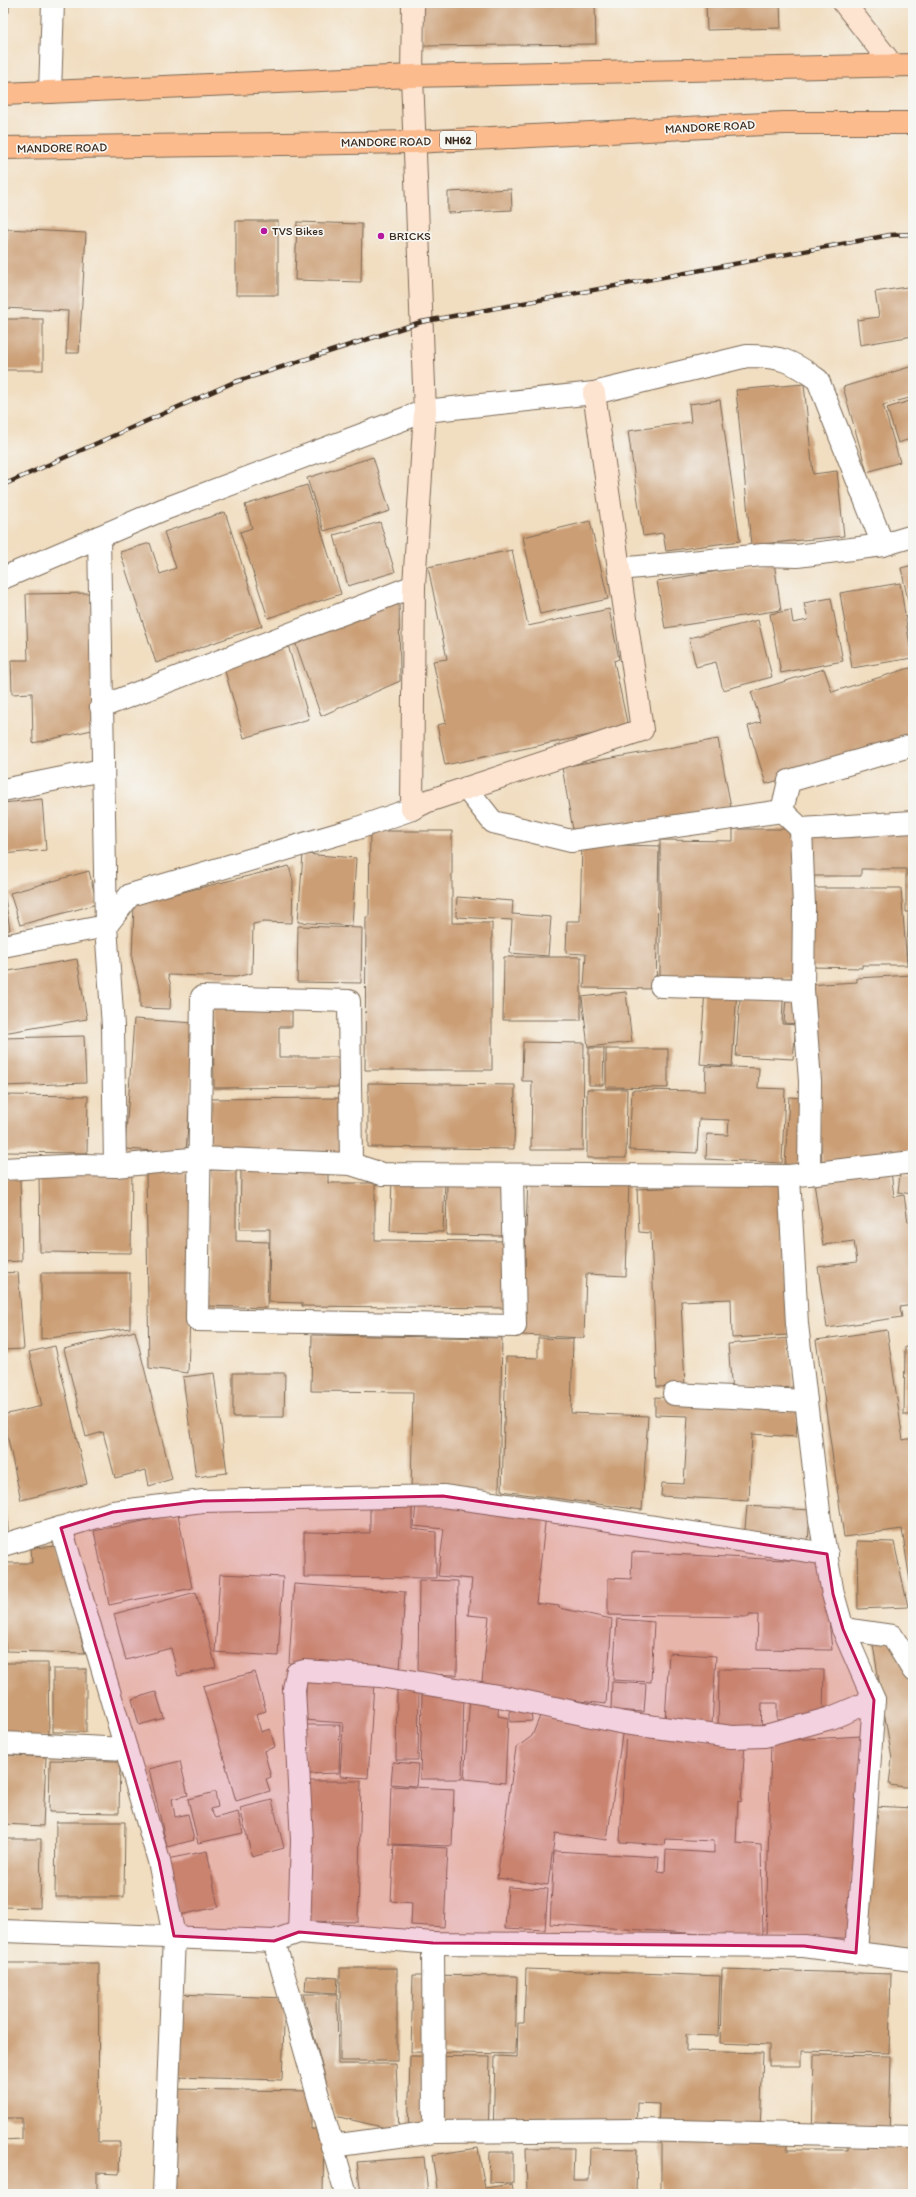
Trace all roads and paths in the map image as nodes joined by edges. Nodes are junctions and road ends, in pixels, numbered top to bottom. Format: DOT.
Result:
graph roads {
  1 [pos="53,3"];
  2 [pos="413,3"];
  3 [pos="844,3"];
  4 [pos="903,65"];
  5 [pos="412,76"];
  6 [pos="50,92"];
  7 [pos="3,94"];
  8 [pos="913,123"];
  9 [pos="415,142"];
  10 [pos="3,148"];
  11 [pos="594,393"];
  12 [pos="425,411"];
  13 [pos="913,536"];
  14 [pos="99,537"];
  15 [pos="883,545"];
  16 [pos="619,570"];
  17 [pos="3,578"];
  18 [pos="414,586"];
  19 [pos="101,707"];
  20 [pos="913,745"];
  21 [pos="102,770"];
  22 [pos="466,788"];
  23 [pos="3,790"];
  24 [pos="412,809"];
  25 [pos="782,811"];
  26 [pos="913,822"];
  27 [pos="801,829"];
  28 [pos="106,926"];
  29 [pos="3,946"];
  30 [pos="661,986"];
  31 [pos="803,990"];
  32 [pos="201,1158"];
  33 [pos="913,1162"];
  34 [pos="352,1164"];
  35 [pos="115,1166"];
  36 [pos="3,1170"];
  37 [pos="512,1175"];
  38 [pos="799,1175"];
  39 [pos="674,1394"];
  40 [pos="806,1401"];
  41 [pos="61,1528"];
  42 [pos="3,1545"];
  43 [pos="827,1554"];
  44 [pos="843,1629"];
  45 [pos="913,1670"];
  46 [pos="874,1700"];
  47 [pos="3,1743"];
  48 [pos="126,1749"];
  49 [pos="3,1931"];
  50 [pos="299,1932"];
  51 [pos="174,1936"];
  52 [pos="274,1941"];
  53 [pos="433,1943"];
  54 [pos="856,1953"];
  55 [pos="913,1960"];
  56 [pos="434,2132"];
  57 [pos="913,2137"];
  58 [pos="332,2146"];
  59 [pos="164,2194"];
  60 [pos="346,2194"];
  1 -- 6 [label="street"];
  2 -- 5 [label="street"];
  3 -- 4 [label="street"];
  4 -- 5 [label="highway"];
  5 -- 6 [label="highway"];
  5 -- 9 [label="street"];
  6 -- 7 [label="highway"];
  8 -- 9 [label="highway, MANDORE ROAD / NH62"];
  9 -- 10 [label="highway, MANDORE ROAD / NH62"];
  9 -- 12 [label="street"];
  11 -- 12 [label="street"];
  11 -- 15 [label="street"];
  11 -- 16 [label="street"];
  12 -- 14 [label="street"];
  12 -- 18 [label="street"];
  13 -- 15 [label="street"];
  14 -- 17 [label="street"];
  14 -- 19 [label="street"];
  15 -- 16 [label="street"];
  16 -- 22 [label="street"];
  18 -- 19 [label="street"];
  18 -- 24 [label="street"];
  19 -- 21 [label="street"];
  20 -- 25 [label="street"];
  21 -- 23 [label="street"];
  21 -- 28 [label="street"];
  22 -- 24 [label="street"];
  22 -- 25 [label="street"];
  24 -- 28 [label="street"];
  25 -- 27 [label="street"];
  26 -- 27 [label="street"];
  27 -- 31 [label="street"];
  28 -- 29 [label="street"];
  28 -- 35 [label="street"];
  30 -- 31 [label="street"];
  31 -- 38 [label="street"];
  32 -- 34 [label="street"];
  32 -- 34 [label="street"];
  32 -- 35 [label="street"];
  32 -- 37 [label="street"];
  33 -- 38 [label="street"];
  34 -- 37 [label="street"];
  35 -- 36 [label="street"];
  37 -- 38 [label="street"];
  38 -- 40 [label="street"];
  39 -- 40 [label="street"];
  40 -- 43 [label="street"];
  41 -- 42 [label="street"];
  41 -- 43 [label="street"];
  41 -- 48 [label="street"];
  43 -- 44 [label="street"];
  44 -- 45 [label="street"];
  44 -- 46 [label="street"];
  46 -- 50 [label="street"];
  46 -- 54 [label="street"];
  47 -- 48 [label="street"];
  48 -- 51 [label="street"];
  49 -- 51 [label="street"];
  50 -- 52 [label="street"];
  50 -- 53 [label="street"];
  51 -- 52 [label="street"];
  51 -- 59 [label="street"];
  52 -- 58 [label="street"];
  53 -- 54 [label="street"];
  53 -- 56 [label="street"];
  54 -- 55 [label="street"];
  56 -- 57 [label="street"];
  56 -- 58 [label="street"];
  58 -- 60 [label="street"];
}
